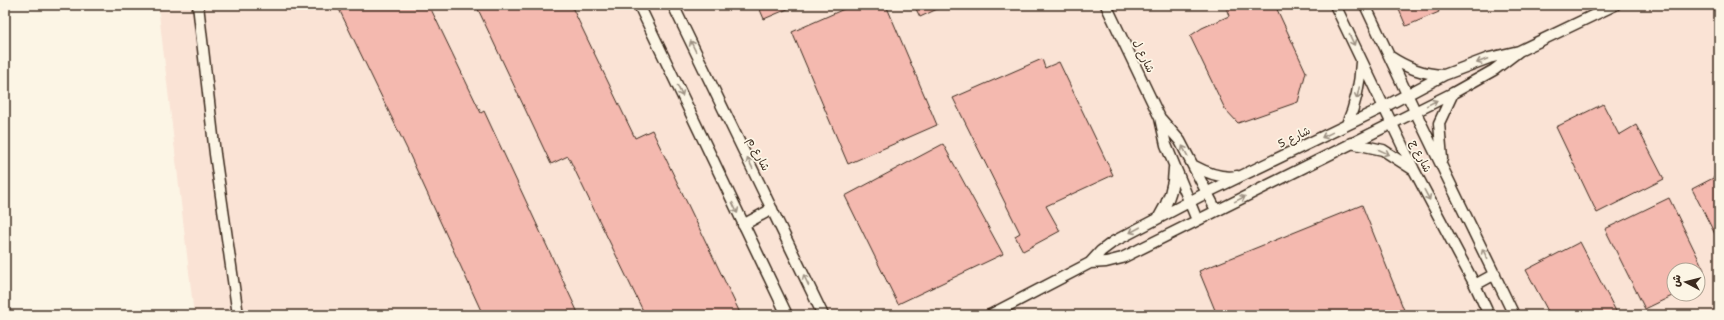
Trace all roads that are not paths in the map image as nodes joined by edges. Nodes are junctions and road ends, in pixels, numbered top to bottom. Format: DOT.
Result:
graph roads {
  1 [pos="198,5"];
  2 [pos="639,5"];
  3 [pos="673,5"];
  4 [pos="1106,5"];
  5 [pos="1335,5"];
  6 [pos="1365,5"];
  7 [pos="1615,5"];
  8 [pos="1519,51"];
  9 [pos="1389,56"];
  10 [pos="1361,60"];
  11 [pos="1444,75"];
  12 [pos="1453,93"];
  13 [pos="1407,95"];
  14 [pos="1384,107"];
  15 [pos="1415,111"];
  16 [pos="1160,118"];
  17 [pos="1392,122"];
  18 [pos="1347,124"];
  19 [pos="1351,143"];
  20 [pos="1173,164"];
  21 [pos="1193,166"];
  22 [pos="1443,167"];
  23 [pos="1414,170"];
  24 [pos="1247,174"];
  25 [pos="1208,192"];
  26 [pos="1190,201"];
  27 [pos="772,209"];
  28 [pos="1216,210"];
  29 [pos="1158,218"];
  30 [pos="1197,220"];
  31 [pos="743,225"];
  32 [pos="1090,263"];
  33 [pos="1495,274"];
  34 [pos="1475,285"];
  35 [pos="238,315"];
  36 [pos="787,315"];
  37 [pos="823,315"];
  38 [pos="990,315"];
  39 [pos="1489,315"];
  40 [pos="1514,315"];
  1 -- 35 [label="street"];
  2 -- 31 [label="street, one-way"];
  27 -- 3 [label="street, شارع م, one-way"];
  4 -- 16 [label="street, شارع ل"];
  5 -- 10 [label="street, شارع ج, one-way"];
  6 -- 9 [label="street, شارع ج"];
  7 -- 8 [label="street, شارع 5"];
  8 -- 11 [label="street, شارع 5, one-way"];
  8 -- 12 [label="street, شارع 5"];
  9 -- 11 [label="street"];
  9 -- 13 [label="street, شارع ج"];
  10 -- 14 [label="street, شارع ج"];
  10 -- 18 [label="street, one-way"];
  11 -- 13 [label="street, شارع 5"];
  15 -- 12 [label="street, شارع 5, one-way"];
  12 -- 22 [label="street"];
  13 -- 14 [label="street, شارع 5"];
  13 -- 15 [label="street, شارع ج"];
  14 -- 17 [label="street, شارع ج"];
  14 -- 18 [label="street, شارع 5"];
  15 -- 17 [label="street, شارع 5"];
  15 -- 22 [label="street, شارع ج"];
  16 -- 20 [label="street, شارع ل"];
  21 -- 16 [label="street, شارع ل, one-way"];
  17 -- 19 [label="street, شارع 5"];
  17 -- 23 [label="street, شارع ج"];
  18 -- 24 [label="street, شارع 5, one-way"];
  19 -- 23 [label="street, one-way"];
  28 -- 19 [label="street, شارع 5, one-way"];
  20 -- 26 [label="street, شارع ل"];
  20 -- 29 [label="street"];
  21 -- 24 [label="street"];
  21 -- 25 [label="street, شارع ل"];
  33 -- 22 [label="street, شارع ج, one-way"];
  23 -- 34 [label="street, شارع ج, one-way"];
  24 -- 25 [label="street, شارع 5"];
  25 -- 26 [label="street, شارع 5"];
  25 -- 28 [label="street, شارع ل"];
  26 -- 29 [label="street, شارع 5"];
  26 -- 30 [label="street, شارع ل"];
  27 -- 31 [label="street"];
  37 -- 27 [label="street, شارع م, one-way"];
  28 -- 30 [label="street, شارع 5"];
  29 -- 32 [label="street, شارع 5, one-way"];
  30 -- 32 [label="street, شارع 5"];
  31 -- 36 [label="street"];
  32 -- 38 [label="street, شارع 5"];
  33 -- 34 [label="street"];
  33 -- 40 [label="street, شارع ج"];
  34 -- 39 [label="street, شارع ج"];
}
